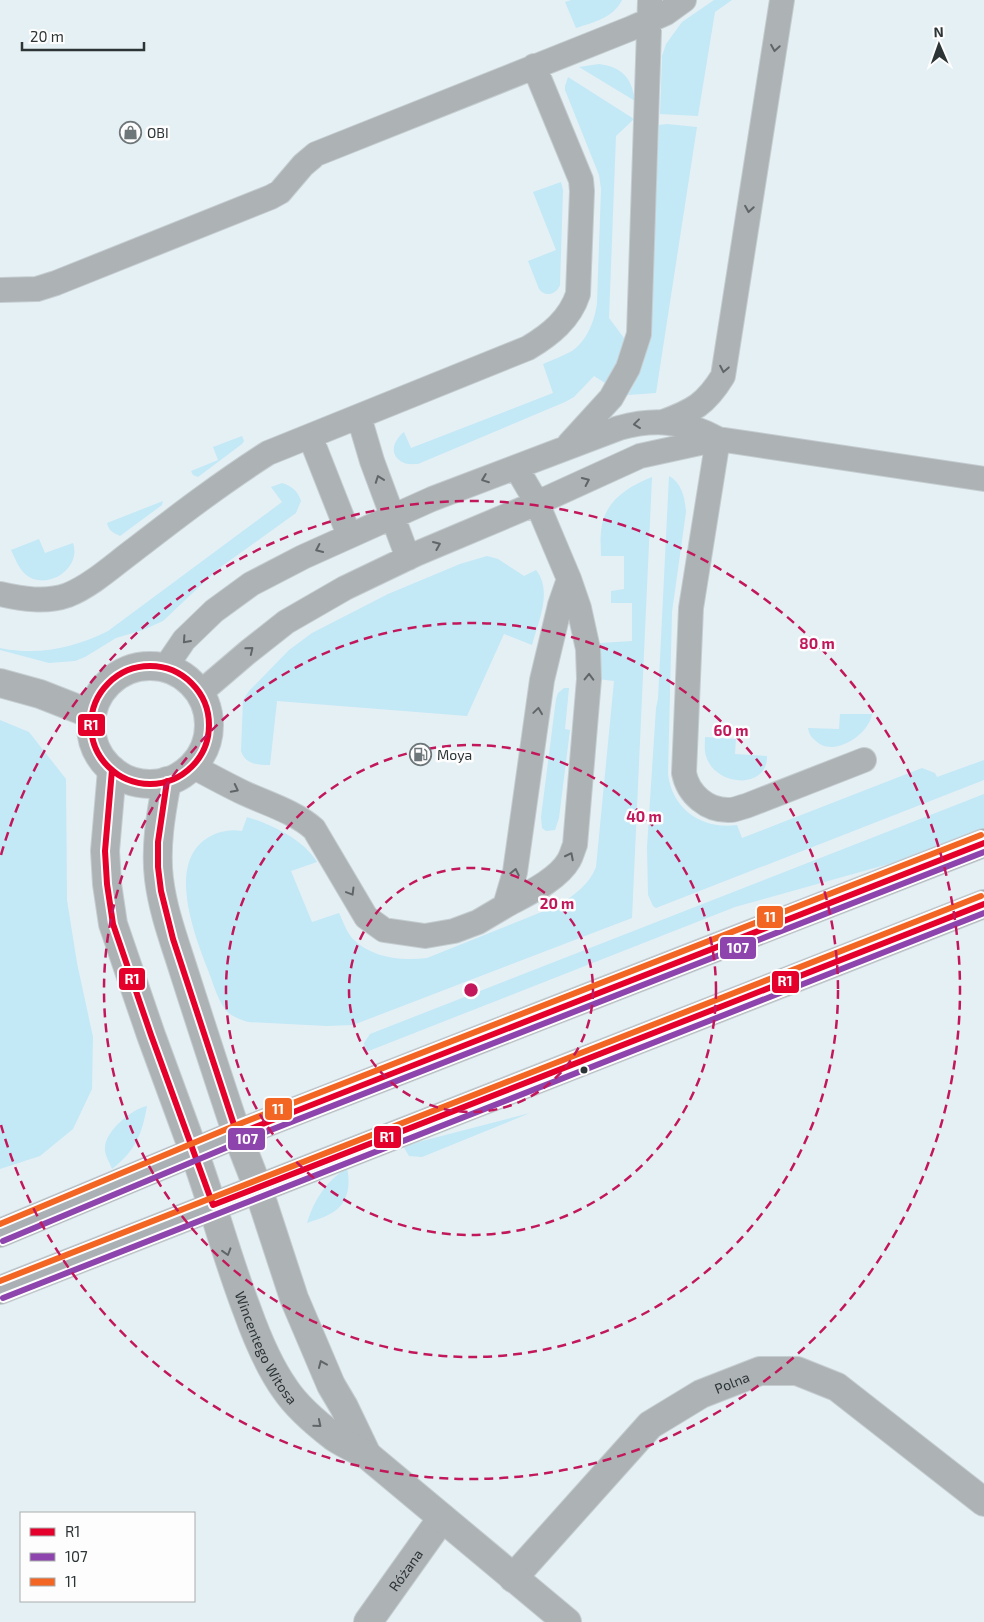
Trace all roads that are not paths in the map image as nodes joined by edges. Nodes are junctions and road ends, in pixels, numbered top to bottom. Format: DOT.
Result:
graph roads {
  1 [pos="684,0"];
  2 [pos="782,0"];
  3 [pos="650,10"];
  4 [pos="534,66"];
  5 [pos="0,290"];
  6 [pos="359,417"];
  7 [pos="662,422"];
  8 [pos="310,436"];
  9 [pos="718,439"];
  10 [pos="564,449"];
  11 [pos="516,467"];
  12 [pos="984,480"];
  13 [pos="537,503"];
  14 [pos="392,516"];
  15 [pos="349,535"];
  16 [pos="408,558"];
  17 [pos="568,579"];
  18 [pos="0,594"];
  19 [pos="165,668"];
  20 [pos="0,683"];
  21 [pos="200,693"];
  22 [pos="91,714"];
  23 [pos="864,760"];
  24 [pos="192,766"];
  25 [pos="112,770"];
  26 [pos="167,781"];
  27 [pos="984,843"];
  28 [pos="984,904"];
  29 [pos="505,906"];
  30 [pos="237,1134"];
  31 [pos="194,1152"];
  32 [pos="258,1188"];
  33 [pos="213,1206"];
  34 [pos="0,1233"];
  35 [pos="0,1290"];
  36 [pos="367,1455"];
  37 [pos="984,1502"];
  38 [pos="442,1518"];
  39 [pos="513,1578"];
  40 [pos="368,1622"];
  41 [pos="566,1622"];
  1 -- 3 [label="lane"];
  2 -- 7 [label="lane, one-way"];
  3 -- 4 [label="lane"];
  3 -- 10 [label="lane"];
  4 -- 5 [label="lane"];
  4 -- 6 [label="lane"];
  6 -- 8 [label="lane"];
  14 -- 6 [label="lane, one-way"];
  7 -- 9 [label="lane"];
  7 -- 10 [label="lane, one-way"];
  8 -- 15 [label="lane"];
  8 -- 18 [label="lane"];
  9 -- 12 [label="lane"];
  13 -- 9 [label="lane, one-way"];
  9 -- 23 [label="lane"];
  10 -- 11 [label="lane"];
  11 -- 13 [label="lane"];
  11 -- 14 [label="lane, one-way"];
  16 -- 13 [label="lane, one-way"];
  13 -- 17 [label="lane"];
  14 -- 15 [label="lane"];
  14 -- 16 [label="lane"];
  15 -- 19 [label="lane, one-way"];
  21 -- 16 [label="lane, one-way"];
  29 -- 17 [label="lane, one-way"];
  29 -- 17 [label="lane, one-way"];
  19 -- 21 [label="street"];
  19 -- 22 [label="street"];
  20 -- 22 [label="street"];
  21 -- 24 [label="street"];
  22 -- 25 [label="street"];
  24 -- 26 [label="street"];
  24 -- 29 [label="lane, one-way"];
  25 -- 26 [label="street"];
  25 -- 31 [label="street, Wincentego Witosa"];
  26 -- 30 [label="street, Wincentego Witosa"];
  27 -- 30 [label="main road"];
  28 -- 32 [label="main road"];
  30 -- 31 [label="main road"];
  30 -- 32 [label="street, Wincentego Witosa"];
  31 -- 33 [label="street, Wincentego Witosa"];
  31 -- 34 [label="main road"];
  32 -- 33 [label="main road"];
  36 -- 32 [label="street, Wincentego Witosa, one-way"];
  33 -- 35 [label="main road"];
  33 -- 36 [label="street, Wincentego Witosa, one-way"];
  36 -- 38 [label="street, Wincentego Witosa"];
  37 -- 39 [label="street, Polna"];
  38 -- 39 [label="street, Wincentego Witosa"];
  38 -- 40 [label="street, Różana"];
  39 -- 41 [label="street, Wincentego Witosa"];
}
